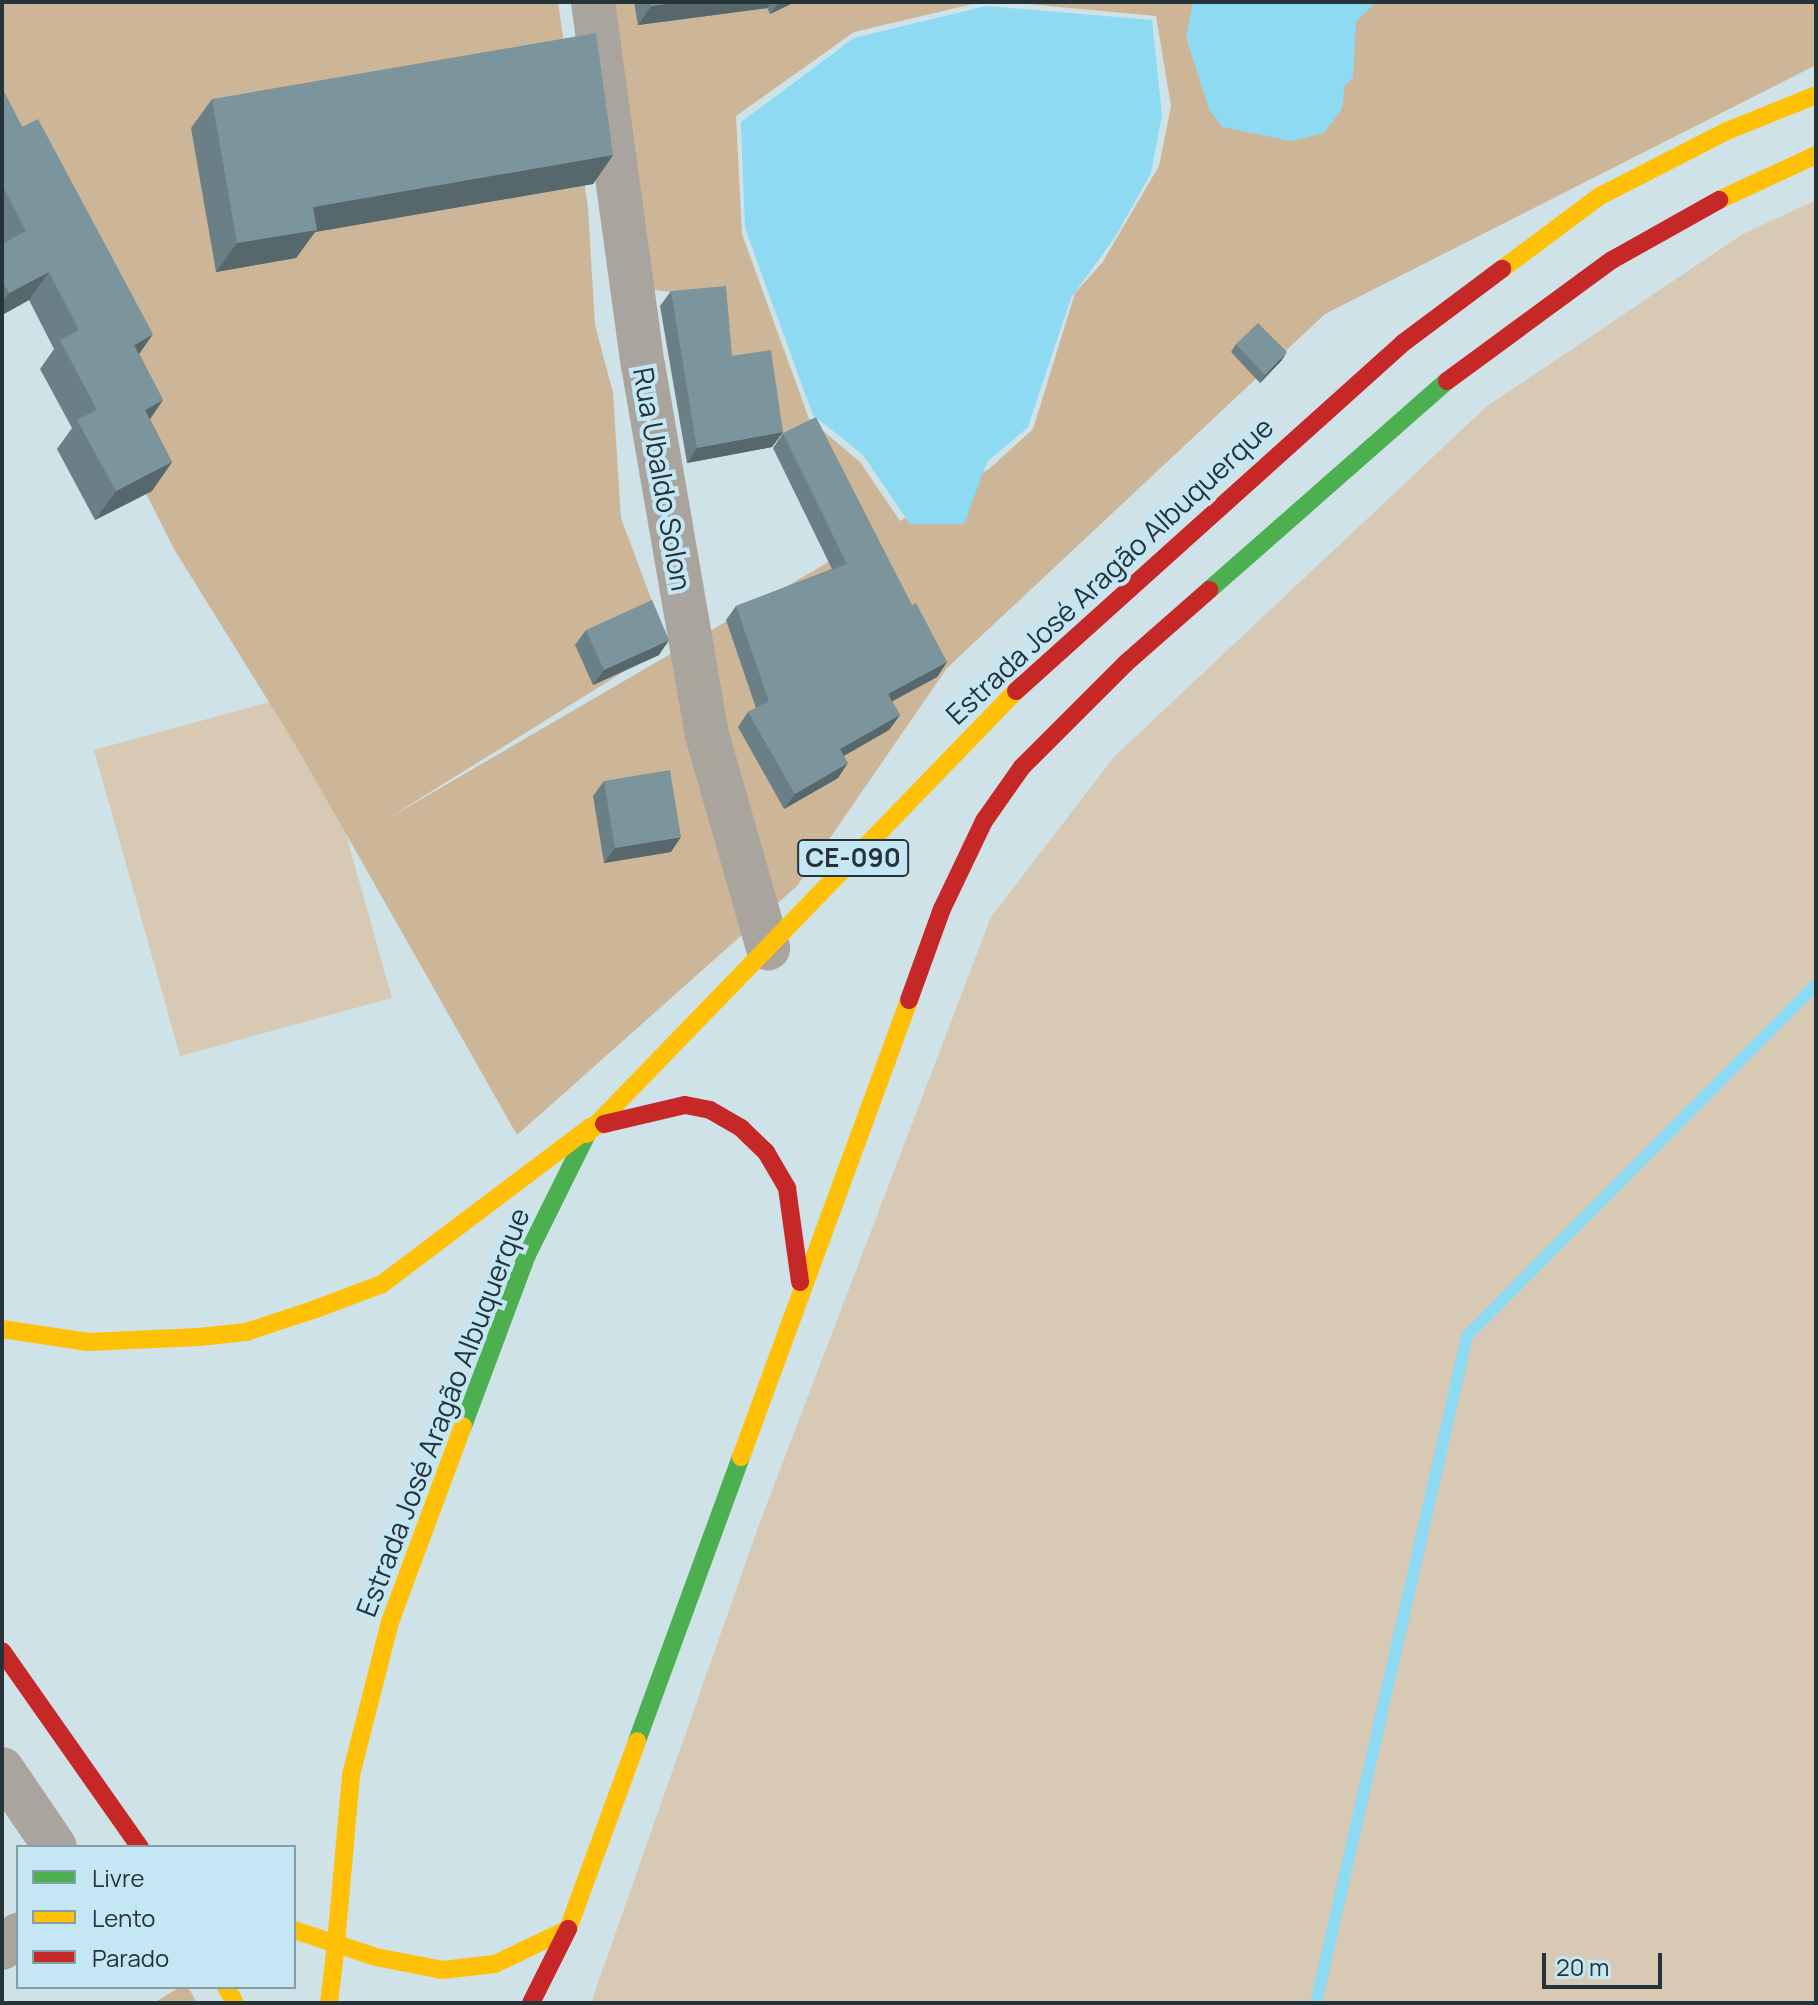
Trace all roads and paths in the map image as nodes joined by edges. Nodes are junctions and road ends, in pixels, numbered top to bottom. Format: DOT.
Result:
graph roads {
  1 [pos="593,2"];
  2 [pos="1816,95"];
  3 [pos="1816,155"];
  4 [pos="768,948"];
  5 [pos="590,1127"];
  6 [pos="801,1292"];
  7 [pos="2,1329"];
  8 [pos="2,1651"];
  9 [pos="2,1769"];
  10 [pos="129,1844"];
  11 [pos="54,1845"];
  12 [pos="568,1929"];
  13 [pos="296,1931"];
  14 [pos="336,1944"];
  15 [pos="329,2003"];
  16 [pos="531,2003"];
  1 -- 4 [label="street, Rua Ubaldo Solon"];
  2 -- 4 [label="main road, Estrada José Aragão Albuquerque / CE-090"];
  3 -- 6 [label="main road, CE-090"];
  4 -- 5 [label="main road, Estrada José Aragão Albuquerque / CE-090"];
  5 -- 6 [label="main road"];
  5 -- 7 [label="main road"];
  5 -- 14 [label="main road, Estrada José Aragão Albuquerque / CE-090"];
  6 -- 12 [label="main road, CE-090"];
  8 -- 10 [label="main road"];
  9 -- 11 [label="street"];
  12 -- 14 [label="main road"];
  12 -- 16 [label="main road, CE-090"];
  13 -- 14 [label="main road"];
  14 -- 15 [label="main road, CE-090"];
}
